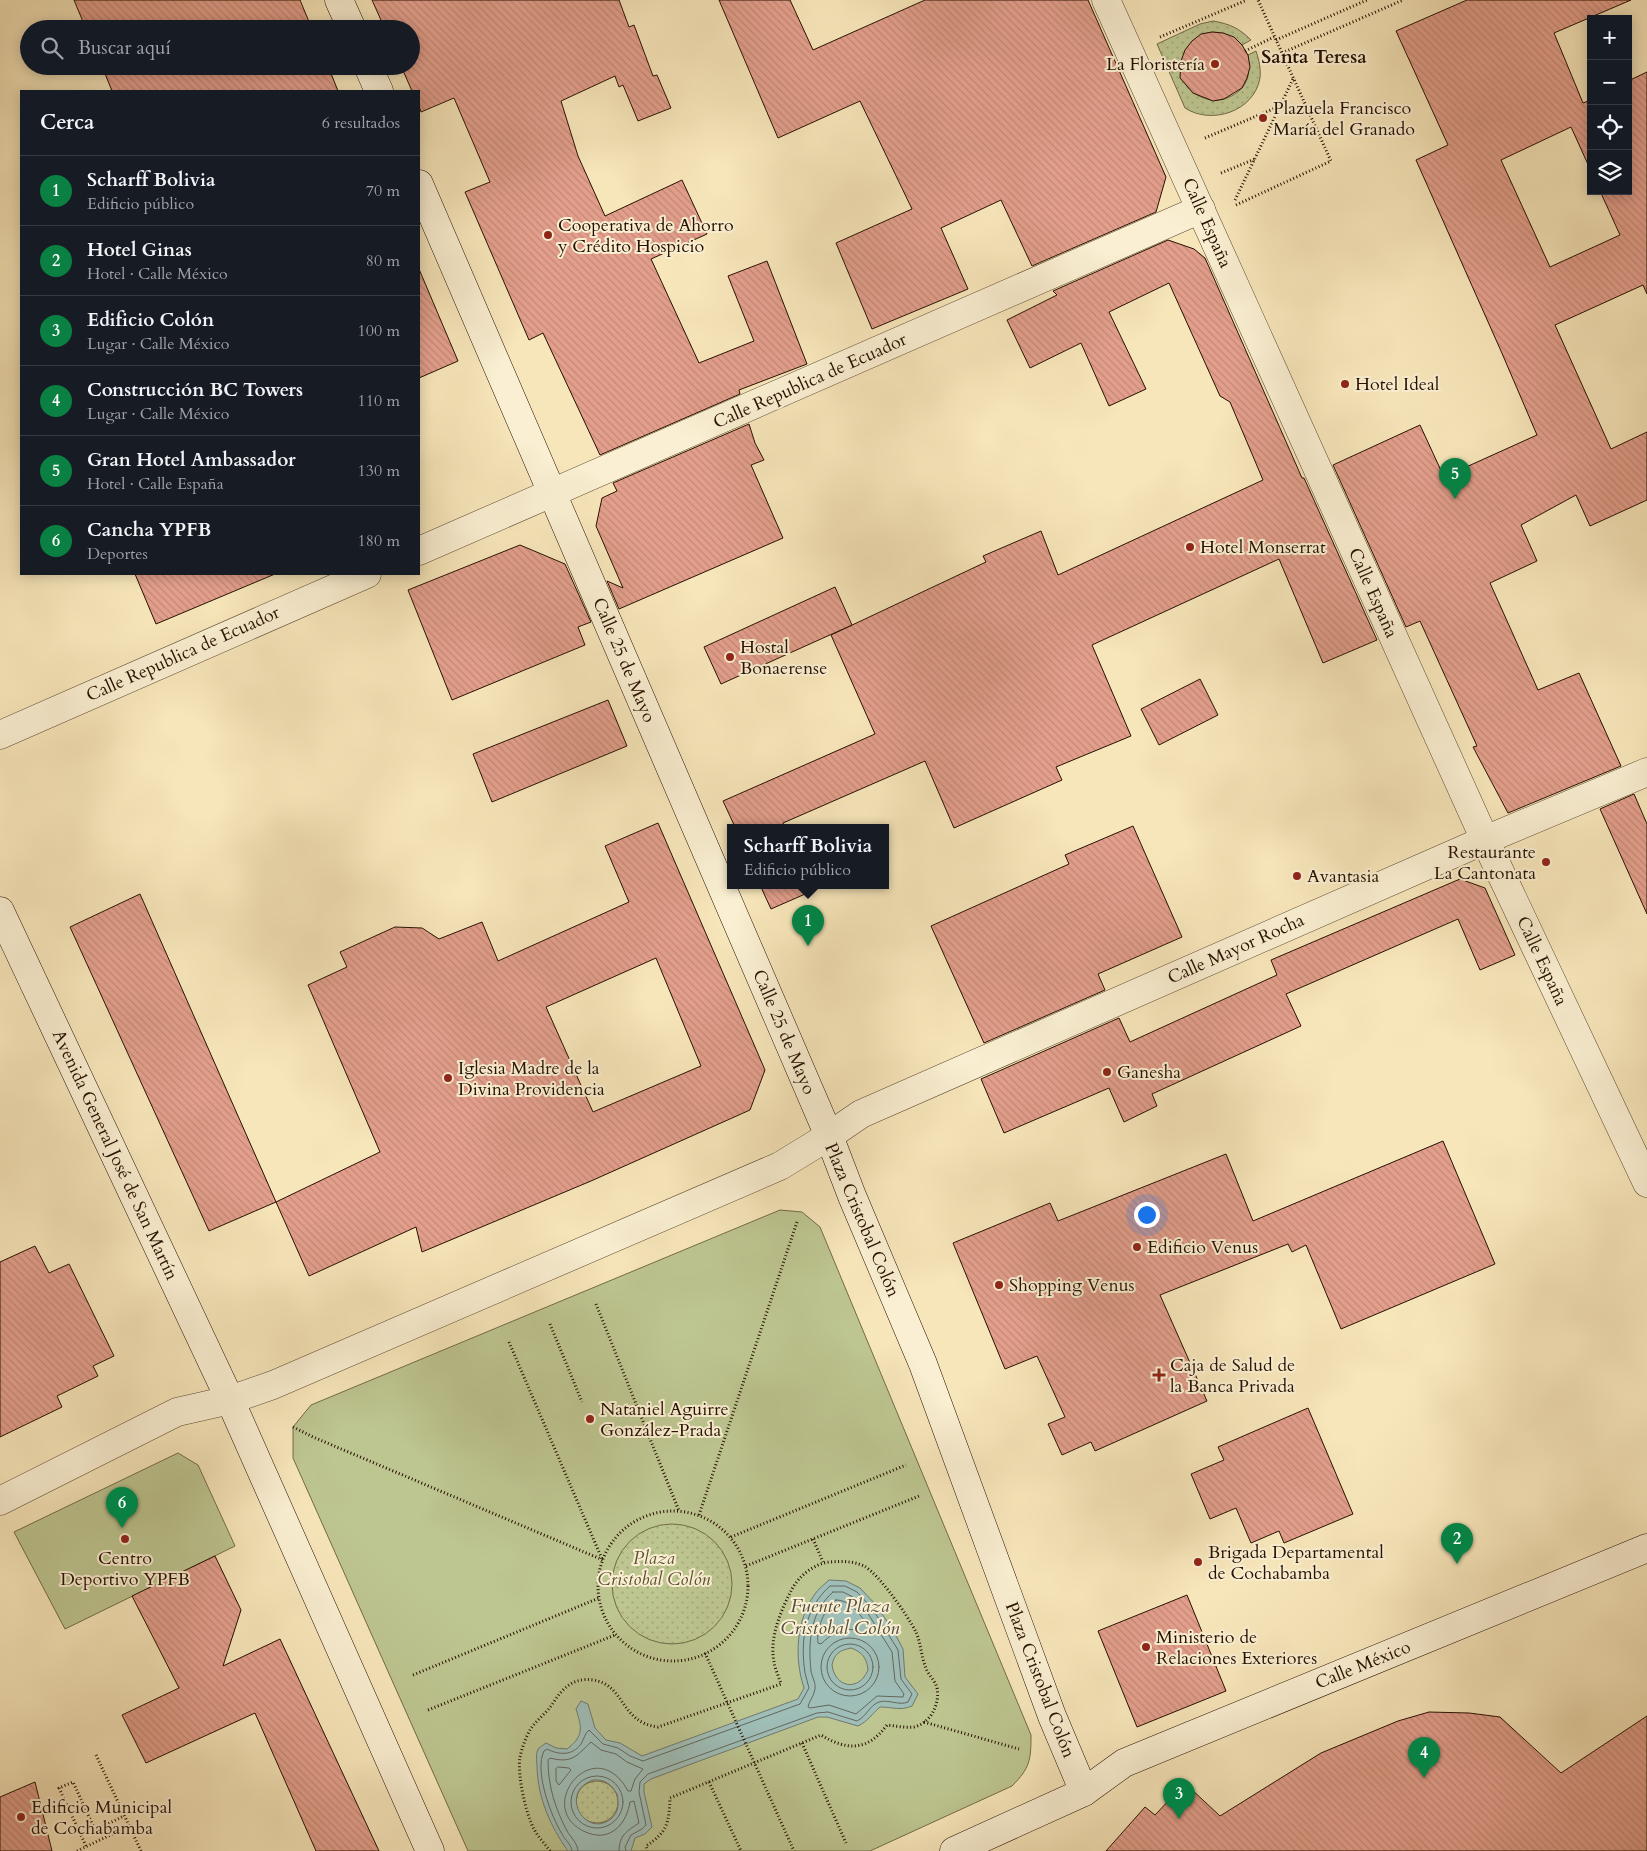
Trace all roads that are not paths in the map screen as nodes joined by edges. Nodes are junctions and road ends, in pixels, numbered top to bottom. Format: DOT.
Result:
graph roads {
  1 [pos="339,0"];
  2 [pos="1106,0"];
  3 [pos="348,20"];
  4 [pos="372,75"];
  5 [pos="379,90"];
  6 [pos="420,186"];
  7 [pos="1201,209"];
  8 [pos="552,494"];
  9 [pos="420,551"];
  10 [pos="365,575"];
  11 [pos="0,735"];
  12 [pos="1647,772"];
  13 [pos="1485,840"];
  14 [pos="0,911"];
  15 [pos="829,1136"];
  16 [pos="1647,1183"];
  17 [pos="230,1400"];
  18 [pos="0,1501"];
  19 [pos="1647,1548"];
  20 [pos="1084,1792"];
  21 [pos="430,1851"];
  22 [pos="954,1851"];
  1 -- 3 [label="street"];
  2 -- 7 [label="street, Calle España"];
  4 -- 5 [label="street"];
  6 -- 8 [label="street, Calle 25 de Mayo"];
  7 -- 8 [label="street, Calle Republica de Ecuador"];
  7 -- 13 [label="street, Calle España"];
  8 -- 9 [label="street, Calle Republica de Ecuador"];
  8 -- 15 [label="street, Calle 25 de Mayo"];
  10 -- 11 [label="street, Calle Republica de Ecuador"];
  12 -- 13 [label="street, Calle Mayor Rocha"];
  13 -- 15 [label="street, Calle Mayor Rocha"];
  13 -- 16 [label="street, Calle España"];
  14 -- 17 [label="street, Avenida General José de San Martín"];
  15 -- 17 [label="street, Plaza Cristobal Colón"];
  15 -- 20 [label="street, Plaza Cristobal Colón"];
  17 -- 18 [label="street, Plaza Cristobal Colón"];
  17 -- 21 [label="street"];
  19 -- 20 [label="street, Calle México"];
  20 -- 22 [label="street"];
}
